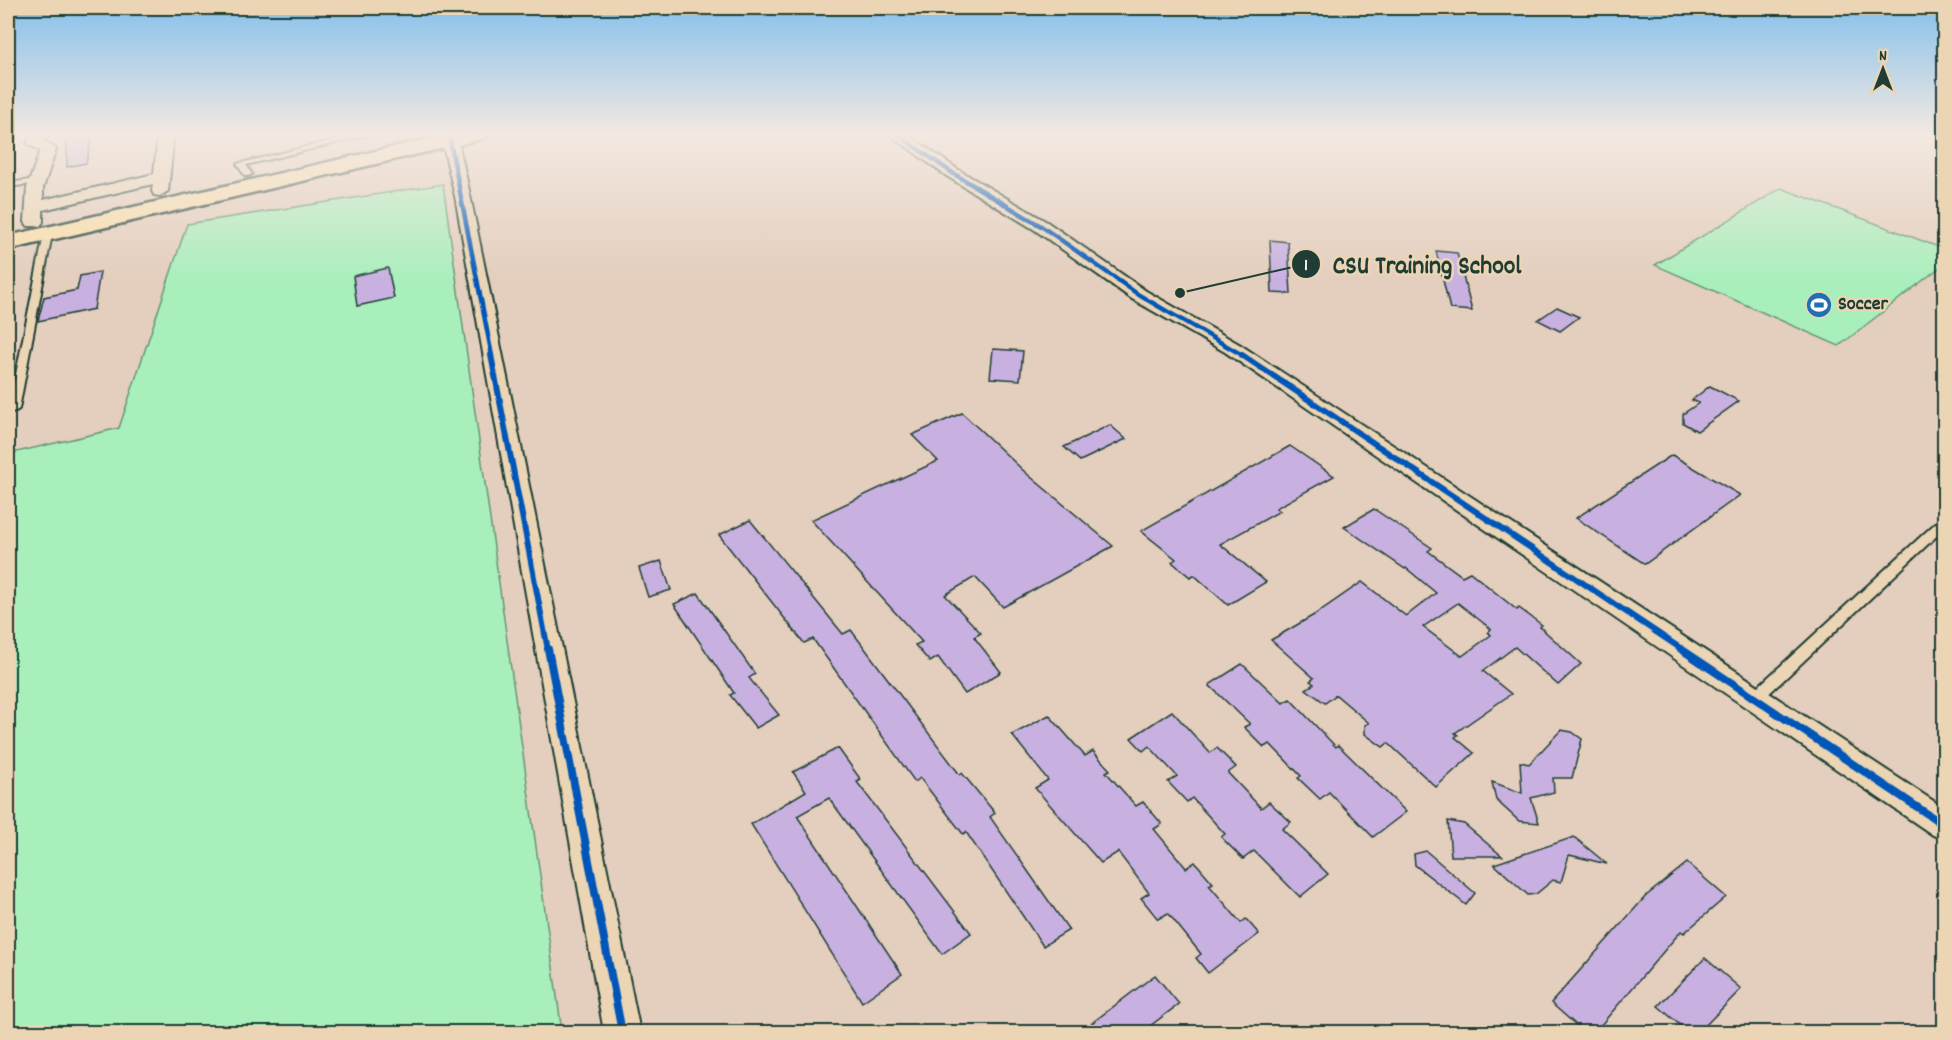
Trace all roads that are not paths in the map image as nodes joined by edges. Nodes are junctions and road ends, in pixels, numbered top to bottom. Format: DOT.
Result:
graph roads {
  1 [pos="26,183"];
  2 [pos="37,183"];
  3 [pos="181,183"];
  4 [pos="237,183"];
  5 [pos="459,183"];
  6 [pos="969,183"];
  7 [pos="8,185"];
  8 [pos="161,185"];
  9 [pos="39,221"];
  10 [pos="8,228"];
  11 [pos="8,243"];
  12 [pos="14,409"];
  13 [pos="1944,522"];
  14 [pos="1755,698"];
  15 [pos="1944,825"];
  16 [pos="622,1032"];
  1 -- 7 [label="lane"];
  2 -- 9 [label="street"];
  3 -- 8 [label="main road"];
  4 -- 9 [label="main road"];
  5 -- 16 [label="street"];
  6 -- 14 [label="street"];
  8 -- 9 [label="main road"];
  9 -- 10 [label="main road"];
  9 -- 11 [label="main road"];
  9 -- 12 [label="lane"];
  13 -- 14 [label="lane"];
  14 -- 15 [label="street"];
}
